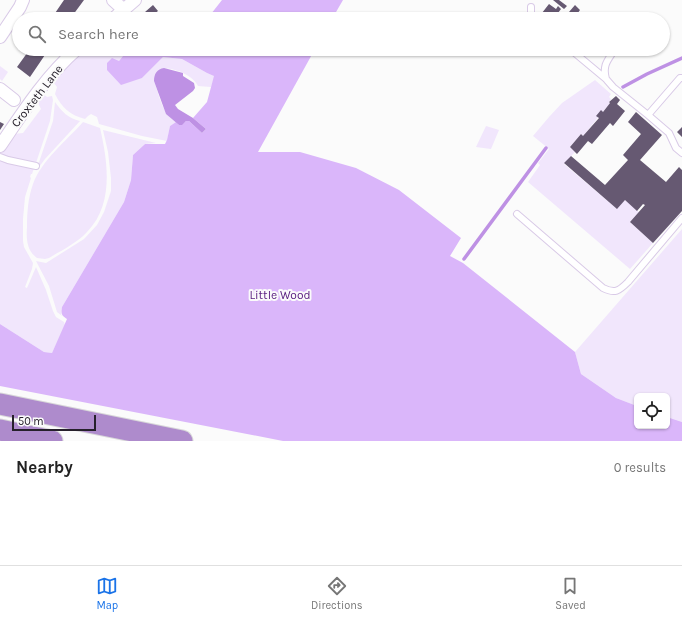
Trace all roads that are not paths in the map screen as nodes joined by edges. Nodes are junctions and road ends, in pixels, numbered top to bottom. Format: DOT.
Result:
graph roads {
  1 [pos="23,0"];
  2 [pos="114,0"];
  3 [pos="135,0"];
  4 [pos="531,7"];
  5 [pos="124,10"];
  6 [pos="17,12"];
  7 [pos="121,12"];
  8 [pos="531,12"];
  9 [pos="12,20"];
  10 [pos="0,37"];
  11 [pos="70,56"];
  12 [pos="578,56"];
  13 [pos="610,56"];
  14 [pos="682,78"];
  15 [pos="606,79"];
  16 [pos="0,89"];
  17 [pos="14,100"];
  18 [pos="648,115"];
  19 [pos="0,146"];
  20 [pos="682,154"];
  21 [pos="0,157"];
  22 [pos="36,166"];
  23 [pos="517,214"];
  24 [pos="682,218"];
  25 [pos="0,404"];
  26 [pos="0,430"];
  27 [pos="52,441"];
  28 [pos="182,441"];
  1 -- 6 [label="street"];
  2 -- 5 [label="street"];
  3 -- 5 [label="street"];
  4 -- 8 [label="lane"];
  5 -- 7 [label="street"];
  9 -- 10 [label="street"];
  11 -- 19 [label="street, Croxteth Lane"];
  12 -- 15 [label="lane"];
  13 -- 15 [label="lane"];
  14 -- 18 [label="lane"];
  15 -- 18 [label="lane"];
  16 -- 17 [label="street"];
  18 -- 20 [label="lane"];
  21 -- 22 [label="lane"];
  23 -- 24 [label="lane"];
  25 -- 28 [label="highway"];
  26 -- 27 [label="highway"];
}
